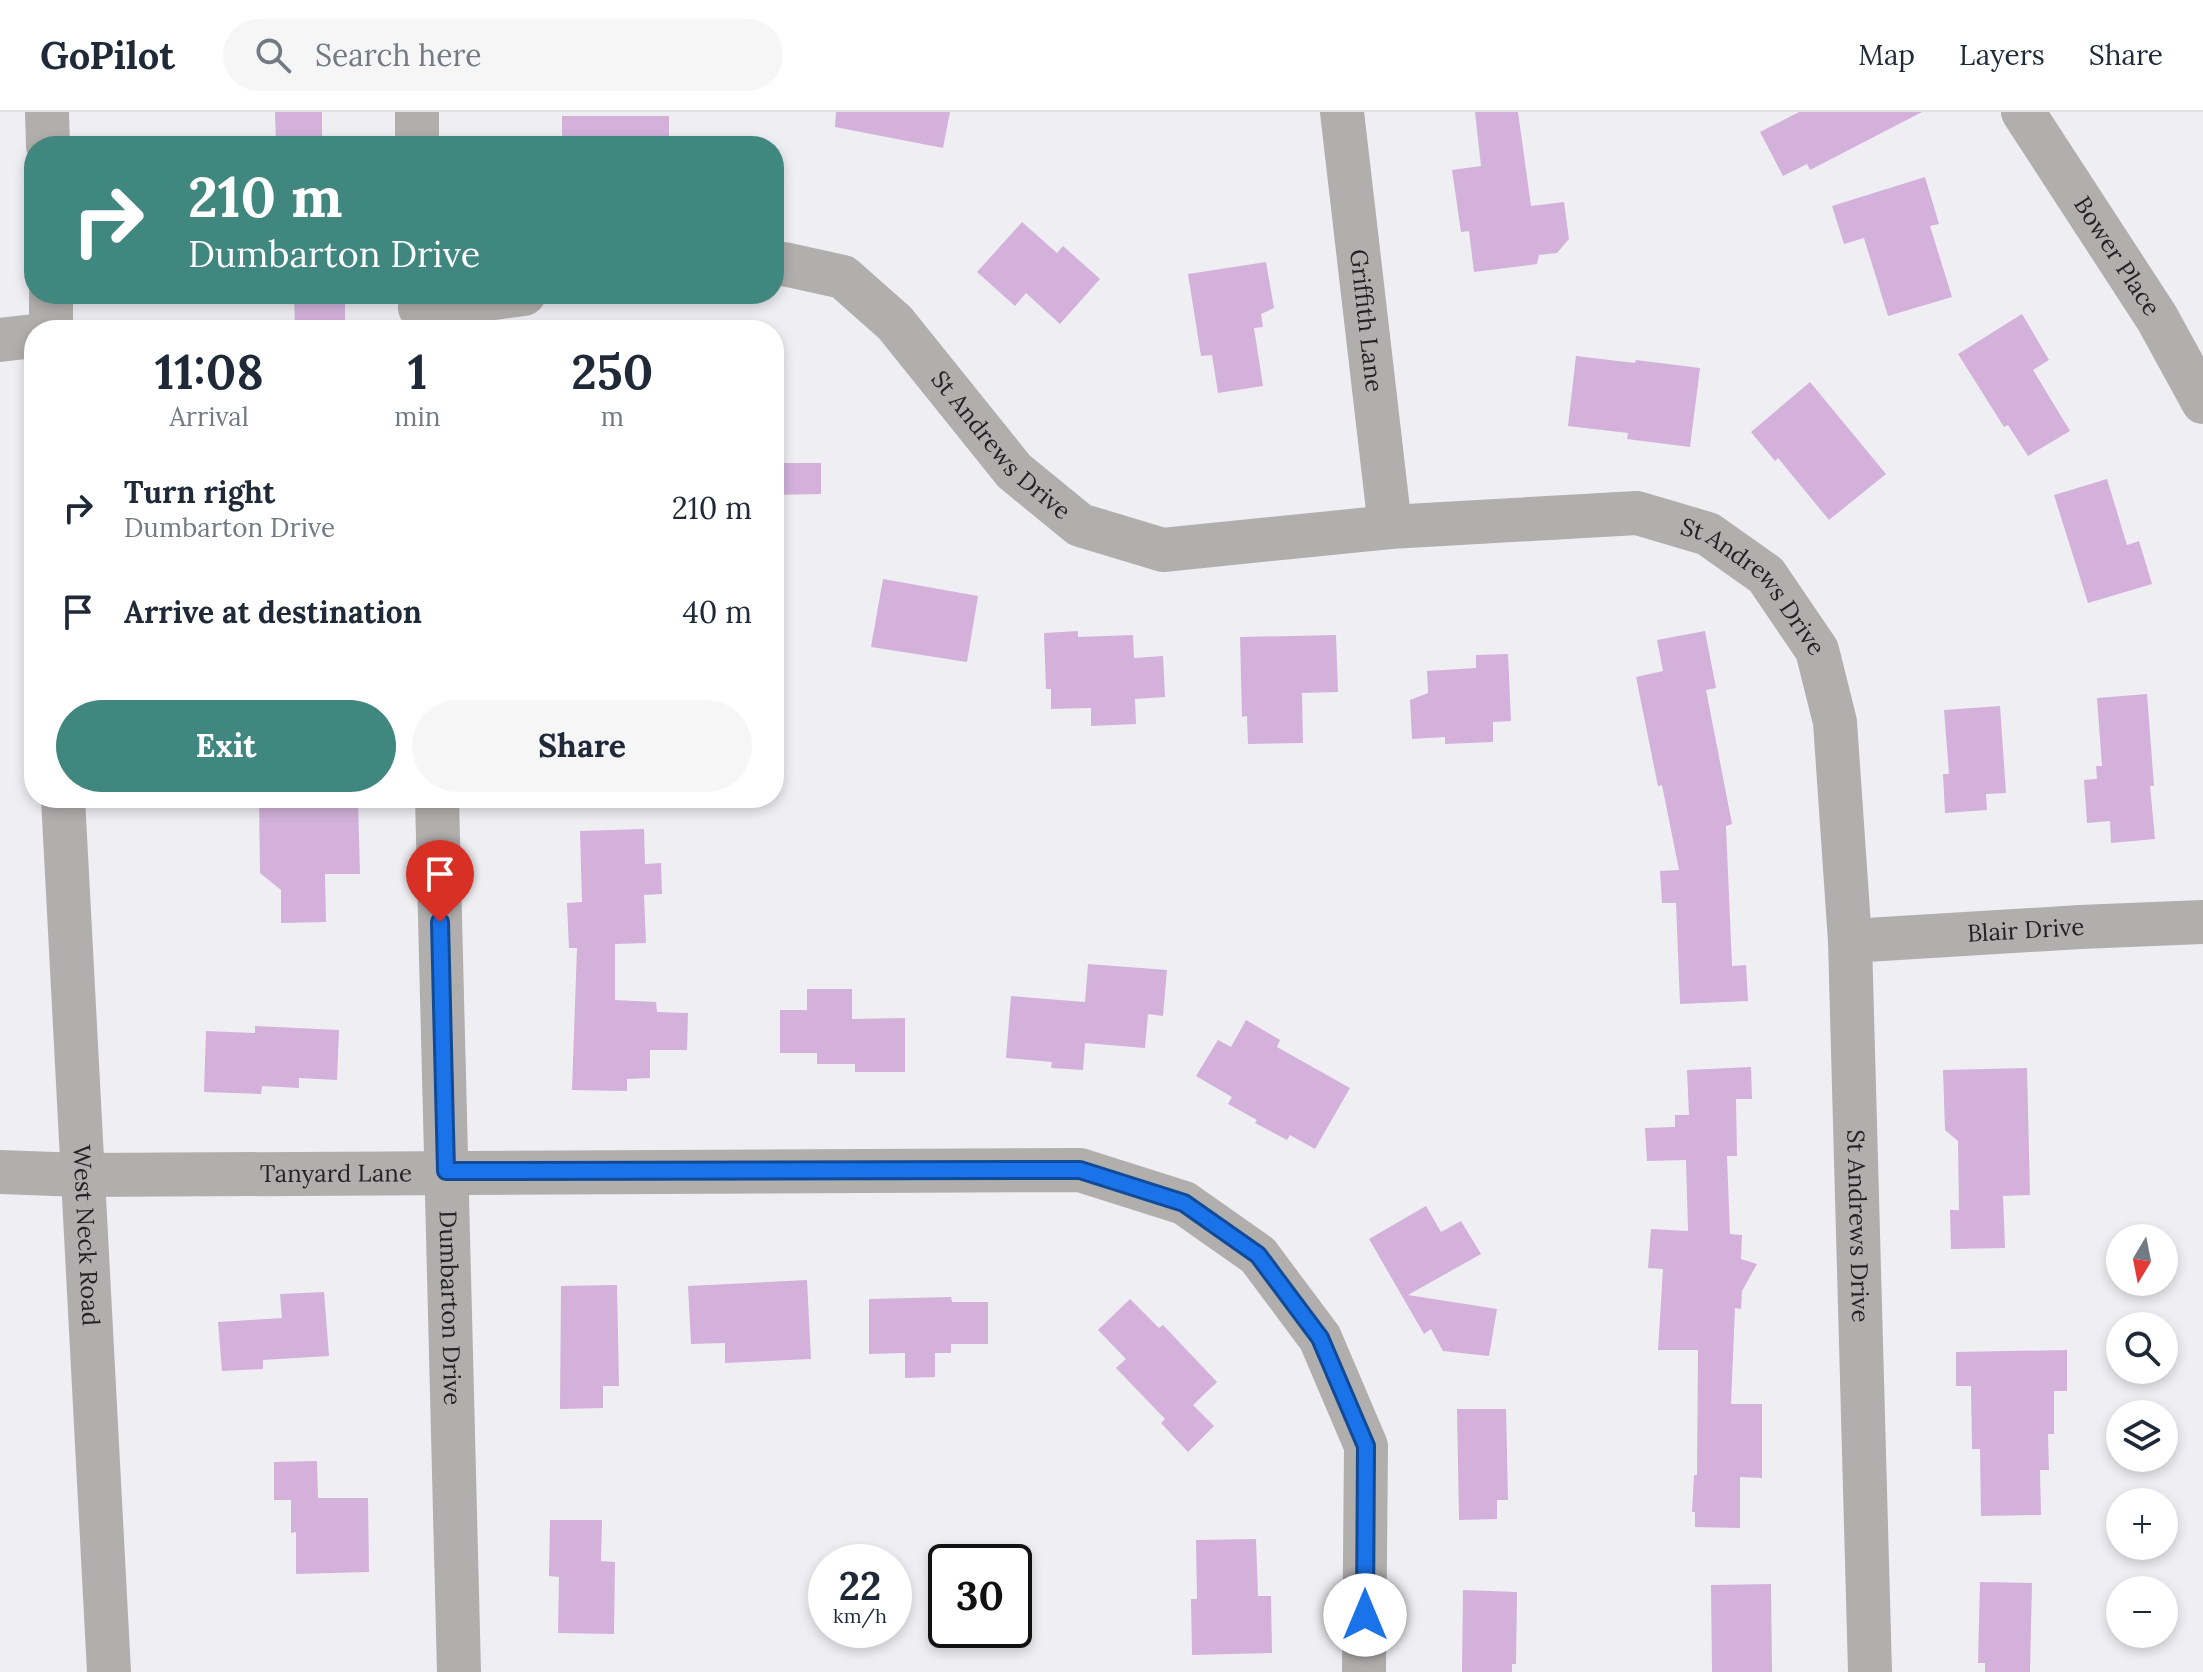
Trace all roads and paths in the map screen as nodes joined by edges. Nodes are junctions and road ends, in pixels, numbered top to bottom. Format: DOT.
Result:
graph roads {
  1 [pos="47,112"];
  2 [pos="417,112"];
  3 [pos="1342,112"];
  4 [pos="2023,112"];
  5 [pos="48,136"];
  6 [pos="417,136"];
  7 [pos="784,264"];
  8 [pos="463,304"];
  9 [pos="420,311"];
  10 [pos="24,337"];
  11 [pos="0,340"];
  12 [pos="2203,402"];
  13 [pos="1390,527"];
  14 [pos="63,808"];
  15 [pos="437,808"];
  16 [pos="2203,922"];
  17 [pos="1850,941"];
  18 [pos="446,1171"];
  19 [pos="0,1172"];
  20 [pos="81,1175"];
  21 [pos="109,1672"];
  22 [pos="459,1672"];
  23 [pos="1364,1672"];
  24 [pos="1870,1672"];
  1 -- 5 [label="street"];
  2 -- 6 [label="street"];
  3 -- 13 [label="street, Griffith Lane"];
  4 -- 12 [label="street, Bower Place"];
  7 -- 13 [label="street, St Andrews Drive"];
  8 -- 9 [label="street"];
  10 -- 11 [label="street"];
  13 -- 17 [label="street, St Andrews Drive"];
  14 -- 20 [label="street, West Neck Road"];
  15 -- 18 [label="street, Dumbarton Drive"];
  16 -- 17 [label="street, Blair Drive"];
  17 -- 24 [label="street, St Andrews Drive"];
  18 -- 20 [label="street, Tanyard Lane"];
  18 -- 22 [label="street, Dumbarton Drive"];
  18 -- 23 [label="street, Tanyard Lane"];
  19 -- 20 [label="street, Tanyard Lane"];
  20 -- 21 [label="street, West Neck Road"];
}
